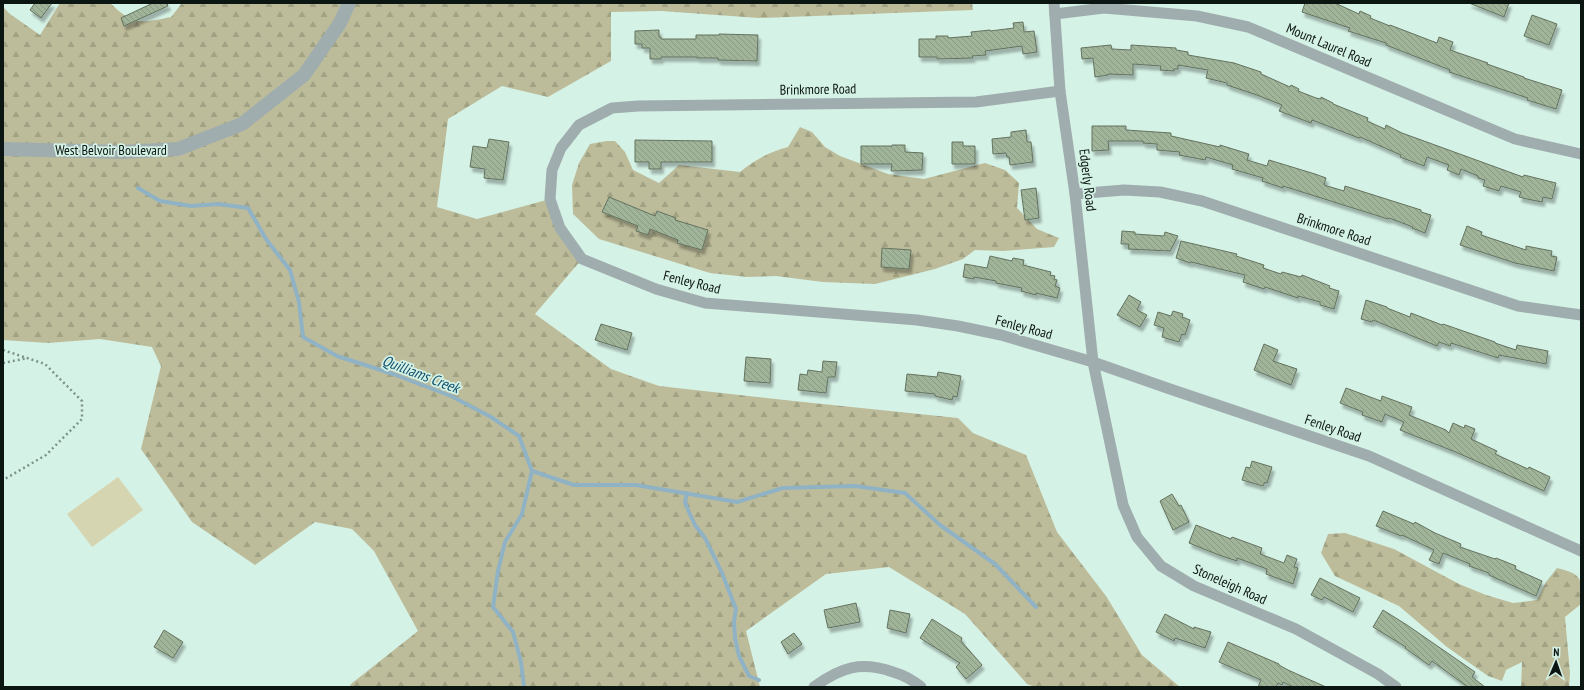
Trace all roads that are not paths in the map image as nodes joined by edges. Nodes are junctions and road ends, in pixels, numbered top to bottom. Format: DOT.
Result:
graph roads {
  1 [pos="349,3"];
  2 [pos="1054,8"];
  3 [pos="1060,91"];
  4 [pos="579,125"];
  5 [pos="3,149"];
  6 [pos="1581,154"];
  7 [pos="1075,194"];
  8 [pos="1581,315"];
  9 [pos="1093,362"];
  10 [pos="1581,551"];
  11 [pos="814,687"];
  12 [pos="921,687"];
  13 [pos="1396,687"];
  1 -- 5 [label="street, West Belvoir Boulevard"];
  2 -- 3 [label="street, Edgerly Road"];
  2 -- 6 [label="street, Mount Laurel Road"];
  3 -- 4 [label="street, Brinkmore Road"];
  3 -- 7 [label="street, Edgerly Road"];
  4 -- 9 [label="street, Fenley Road"];
  7 -- 8 [label="street, Brinkmore Road"];
  7 -- 9 [label="street, Edgerly Road"];
  9 -- 10 [label="street, Fenley Road"];
  9 -- 13 [label="street, Stoneleigh Road"];
  11 -- 12 [label="street"];
}
